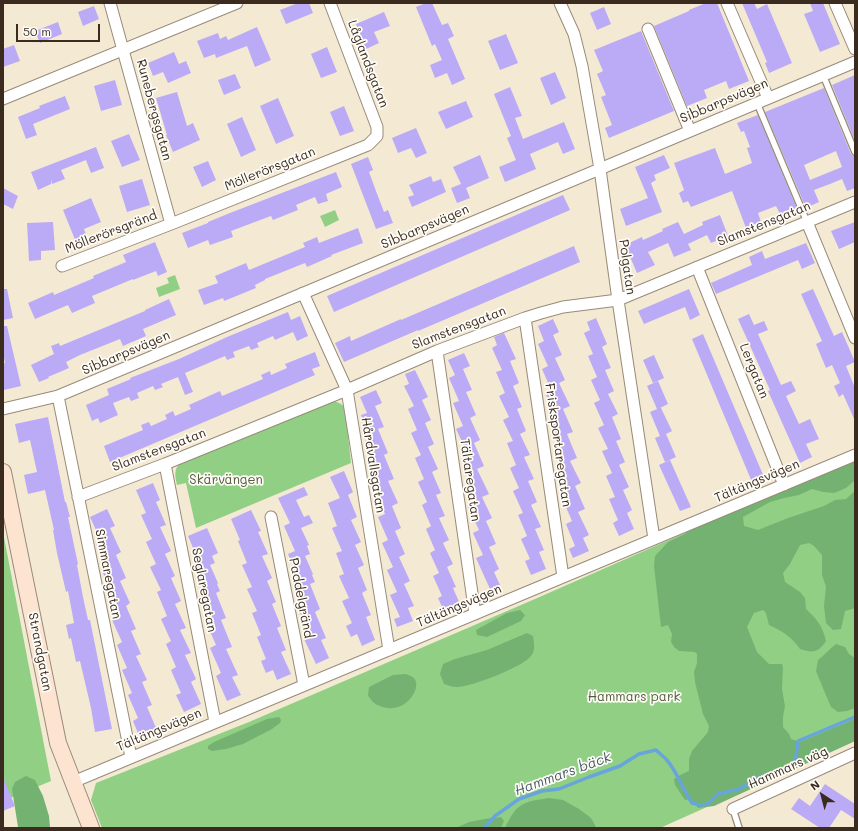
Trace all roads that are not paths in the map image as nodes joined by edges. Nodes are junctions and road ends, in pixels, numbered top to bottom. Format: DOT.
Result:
graph roads {
  1 [pos="110,3"];
  2 [pos="237,3"];
  3 [pos="330,3"];
  4 [pos="560,3"];
  5 [pos="727,3"];
  6 [pos="835,3"];
  7 [pos="648,29"];
  8 [pos="124,50"];
  9 [pos="855,50"];
  10 [pos="855,62"];
  11 [pos="823,75"];
  12 [pos="768,98"];
  13 [pos="3,99"];
  14 [pos="757,103"];
  15 [pos="690,131"];
  16 [pos="377,136"];
  17 [pos="855,152"];
  18 [pos="600,169"];
  19 [pos="855,202"];
  20 [pos="807,222"];
  21 [pos="171,224"];
  22 [pos="62,266"];
  23 [pos="697,267"];
  24 [pos="303,293"];
  25 [pos="618,300"];
  26 [pos="525,318"];
  27 [pos="855,338"];
  28 [pos="437,351"];
  29 [pos="347,390"];
  30 [pos="58,396"];
  31 [pos="3,409"];
  32 [pos="855,455"];
  33 [pos="165,464"];
  34 [pos="3,472"];
  35 [pos="784,485"];
  36 [pos="78,497"];
  37 [pos="271,517"];
  38 [pos="654,539"];
  39 [pos="563,577"];
  40 [pos="475,614"];
  41 [pos="389,650"];
  42 [pos="304,685"];
  43 [pos="215,722"];
  44 [pos="855,753"];
  45 [pos="131,757"];
  46 [pos="73,782"];
  47 [pos="733,809"];
  48 [pos="91,828"];
  49 [pos="739,828"];
  1 -- 8 [label="street, Runebergsgatan"];
  2 -- 8 [label="street"];
  3 -- 16 [label="street, Låglandsgatan"];
  4 -- 18 [label="street, Polgatan"];
  5 -- 12 [label="street"];
  6 -- 9 [label="street"];
  7 -- 15 [label="street"];
  8 -- 13 [label="street"];
  8 -- 21 [label="street, Runebergsgatan"];
  10 -- 11 [label="street, Sibbarpsvägen"];
  11 -- 12 [label="street, Sibbarpsvägen"];
  11 -- 17 [label="lane"];
  12 -- 14 [label="street, Sibbarpsvägen"];
  14 -- 15 [label="street, Sibbarpsvägen"];
  14 -- 20 [label="lane"];
  15 -- 18 [label="street, Sibbarpsvägen"];
  16 -- 21 [label="street, Möllerörsgatan"];
  18 -- 24 [label="street, Sibbarpsvägen"];
  18 -- 25 [label="street, Polgatan"];
  19 -- 20 [label="street, Slamstensgatan"];
  20 -- 23 [label="street, Slamstensgatan"];
  20 -- 27 [label="street"];
  21 -- 22 [label="street, Möllerörsgränd"];
  23 -- 25 [label="street, Slamstensgatan"];
  23 -- 35 [label="street, Lergatan"];
  24 -- 29 [label="street, Hårdvallsgatan"];
  24 -- 30 [label="street, Sibbarpsvägen"];
  25 -- 26 [label="street, Slamstensgatan"];
  25 -- 38 [label="street, Polgatan"];
  26 -- 28 [label="street, Slamstensgatan"];
  26 -- 39 [label="street, Frisksportaregatan"];
  28 -- 29 [label="street, Slamstensgatan"];
  28 -- 40 [label="street, Tältaregatan"];
  29 -- 33 [label="street, Slamstensgatan"];
  29 -- 41 [label="street, Hårdvallsgatan"];
  30 -- 31 [label="street, Sibbarpsvägen"];
  30 -- 36 [label="street, Simmaregatan"];
  32 -- 35 [label="street, Tältängsvägen"];
  33 -- 36 [label="street, Slamstensgatan"];
  33 -- 43 [label="street, Seglaregatan"];
  34 -- 46 [label="street, Strandgatan"];
  35 -- 38 [label="street, Tältängsvägen"];
  36 -- 45 [label="street, Simmaregatan"];
  37 -- 42 [label="street, Paddelgränd"];
  38 -- 39 [label="street, Tältängsvägen"];
  39 -- 40 [label="street, Tältängsvägen"];
  40 -- 41 [label="street, Tältängsvägen"];
  41 -- 42 [label="street, Tältängsvägen"];
  42 -- 43 [label="street, Tältängsvägen"];
  43 -- 45 [label="street, Tältängsvägen"];
  44 -- 47 [label="street, Hammars väg"];
  45 -- 46 [label="street, Tältängsvägen"];
  46 -- 48 [label="street, Strandgatan"];
  47 -- 49 [label="lane"];
}
